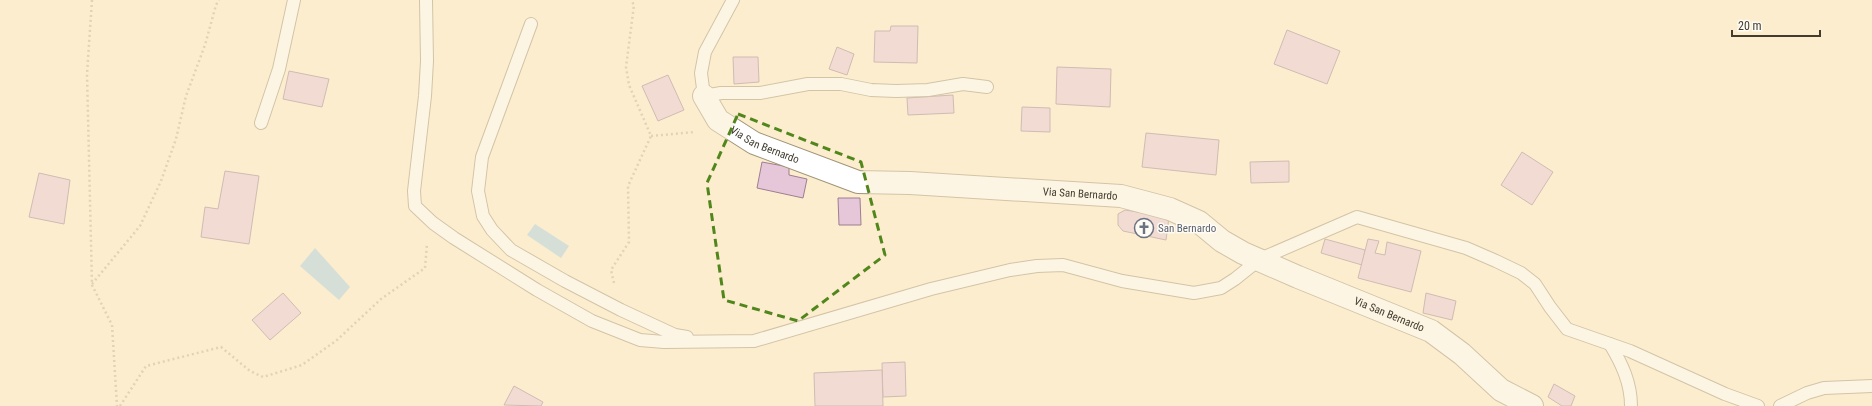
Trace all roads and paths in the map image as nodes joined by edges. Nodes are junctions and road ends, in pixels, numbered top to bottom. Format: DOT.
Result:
graph roads {
  1 [pos="92,0"];
  2 [pos="219,0"];
  3 [pos="294,0"];
  4 [pos="426,0"];
  5 [pos="632,0"];
  6 [pos="733,0"];
  7 [pos="531,24"];
  8 [pos="987,87"];
  9 [pos="704,96"];
  10 [pos="261,123"];
  11 [pos="434,223"];
  12 [pos="1260,259"];
  13 [pos="92,285"];
  14 [pos="621,310"];
  15 [pos="710,342"];
  16 [pos="1610,344"];
  17 [pos="1872,386"];
  18 [pos="117,406"];
  19 [pos="120,406"];
  20 [pos="1532,406"];
  21 [pos="1631,406"];
  22 [pos="1758,406"];
  23 [pos="1780,406"];
  1 -- 13 [label="path"];
  2 -- 13 [label="path"];
  3 -- 10 [label="lane"];
  4 -- 11 [label="lane"];
  5 -- 14 [label="path"];
  6 -- 9 [label="lane, Via San Bernardo"];
  7 -- 14 [label="lane"];
  8 -- 9 [label="lane"];
  9 -- 12 [label="street, Via San Bernardo"];
  11 -- 15 [label="lane"];
  11 -- 19 [label="path"];
  12 -- 15 [label="lane"];
  12 -- 16 [label="lane"];
  12 -- 20 [label="street, Via San Bernardo"];
  13 -- 18 [label="path"];
  14 -- 15 [label="lane"];
  16 -- 21 [label="lane"];
  16 -- 22 [label="lane"];
  17 -- 23 [label="lane"];
}
